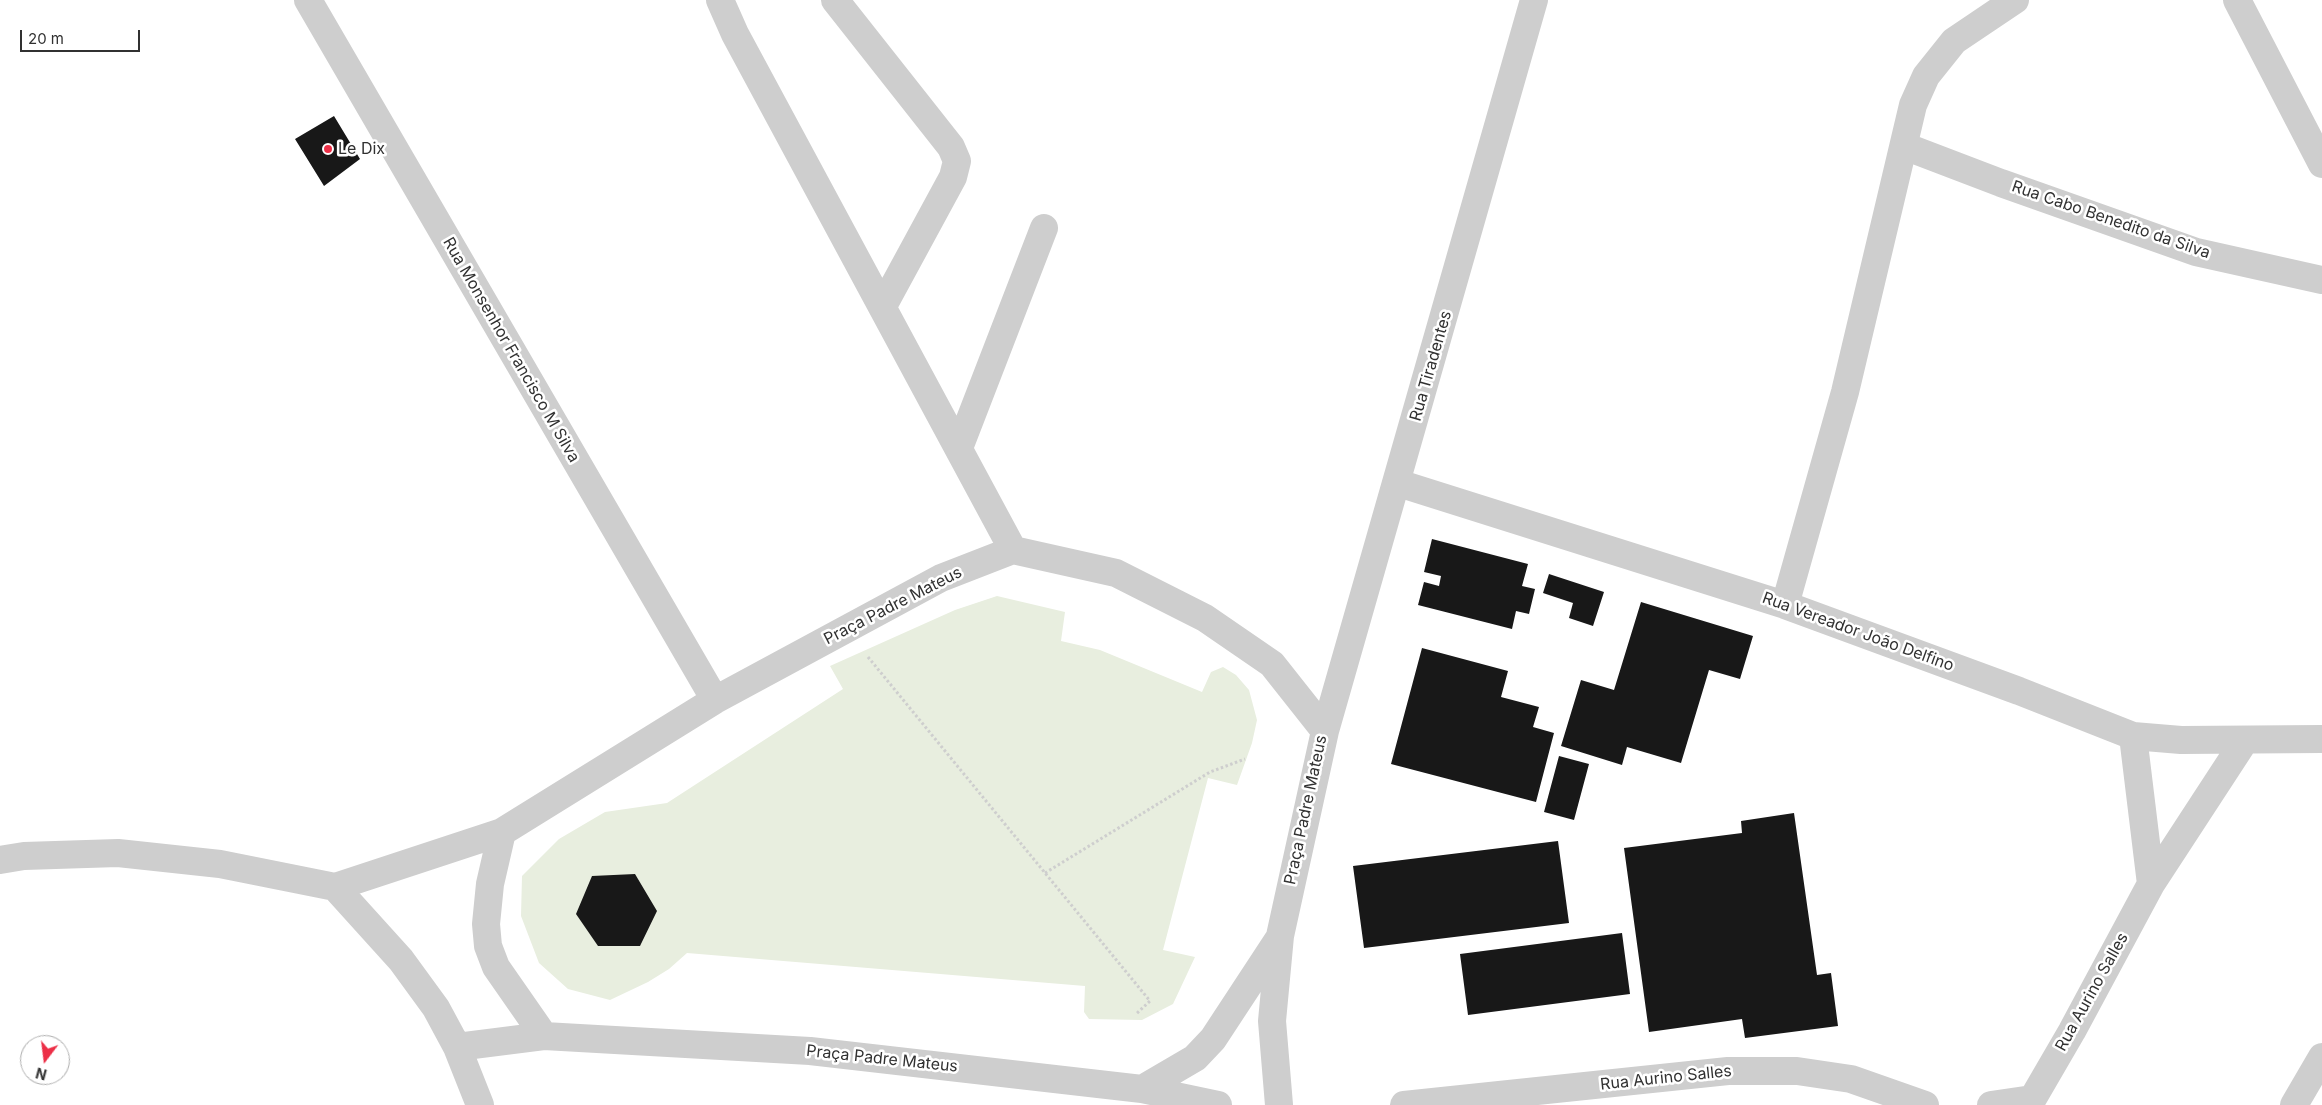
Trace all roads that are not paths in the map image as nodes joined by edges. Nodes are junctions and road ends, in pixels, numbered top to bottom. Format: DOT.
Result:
graph roads {
  1 [pos="308,0"];
  2 [pos="720,0"];
  3 [pos="835,0"];
  4 [pos="1534,0"];
  5 [pos="2015,0"];
  6 [pos="2237,0"];
  7 [pos="1904,146"];
  8 [pos="2322,164"];
  9 [pos="1044,228"];
  10 [pos="2322,280"];
  11 [pos="883,306"];
  12 [pos="959,448"];
  13 [pos="1398,484"];
  14 [pos="1013,550"];
  15 [pos="1786,605"];
  16 [pos="715,700"];
  17 [pos="1325,731"];
  18 [pos="2133,736"];
  19 [pos="2322,739"];
  20 [pos="2245,740"];
  21 [pos="502,832"];
  22 [pos="0,860"];
  23 [pos="2151,884"];
  24 [pos="335,888"];
  25 [pos="1280,936"];
  26 [pos="544,1036"];
  27 [pos="456,1047"];
  28 [pos="2322,1056"];
  29 [pos="1142,1089"];
  30 [pos="2030,1102"];
  31 [pos="480,1105"];
  32 [pos="1218,1105"];
  33 [pos="1279,1105"];
  34 [pos="1404,1105"];
  35 [pos="1925,1105"];
  36 [pos="1992,1105"];
  37 [pos="2294,1105"];
  1 -- 16 [label="street, Rua Monsenhor Francisco M Silva"];
  2 -- 11 [label="street"];
  3 -- 11 [label="street"];
  4 -- 13 [label="street, Rua Tiradentes"];
  5 -- 7 [label="street"];
  6 -- 8 [label="street"];
  7 -- 10 [label="street, Rua Cabo Benedito da Silva"];
  7 -- 15 [label="street"];
  9 -- 12 [label="street"];
  11 -- 12 [label="street"];
  12 -- 14 [label="street"];
  13 -- 15 [label="street, Rua Vereador João Delfino"];
  13 -- 17 [label="street, Rua Tiradentes"];
  14 -- 16 [label="street, Praça Padre Mateus"];
  14 -- 17 [label="street, Praça Padre Mateus"];
  15 -- 18 [label="street, Rua Vereador João Delfino"];
  16 -- 21 [label="street, Praça Padre Mateus"];
  17 -- 25 [label="street, Praça Padre Mateus"];
  18 -- 20 [label="street, Rua Vereador João Delfino"];
  18 -- 23 [label="street"];
  19 -- 20 [label="street, Rua Vereador João Delfino"];
  20 -- 23 [label="street, Rua Aurino Salles"];
  21 -- 24 [label="street, Praça Padre Mateus"];
  21 -- 26 [label="street"];
  22 -- 24 [label="street"];
  23 -- 30 [label="street, Rua Aurino Salles"];
  24 -- 27 [label="street"];
  25 -- 29 [label="street"];
  25 -- 33 [label="street, Praça Padre Mateus"];
  26 -- 27 [label="street, Praça Padre Mateus"];
  26 -- 29 [label="street, Praça Padre Mateus"];
  27 -- 31 [label="street"];
  28 -- 37 [label="street"];
  29 -- 32 [label="street, Praça Padre Mateus"];
  30 -- 36 [label="street, Rua Aurino Salles"];
  34 -- 35 [label="street, Rua Aurino Salles"];
}
